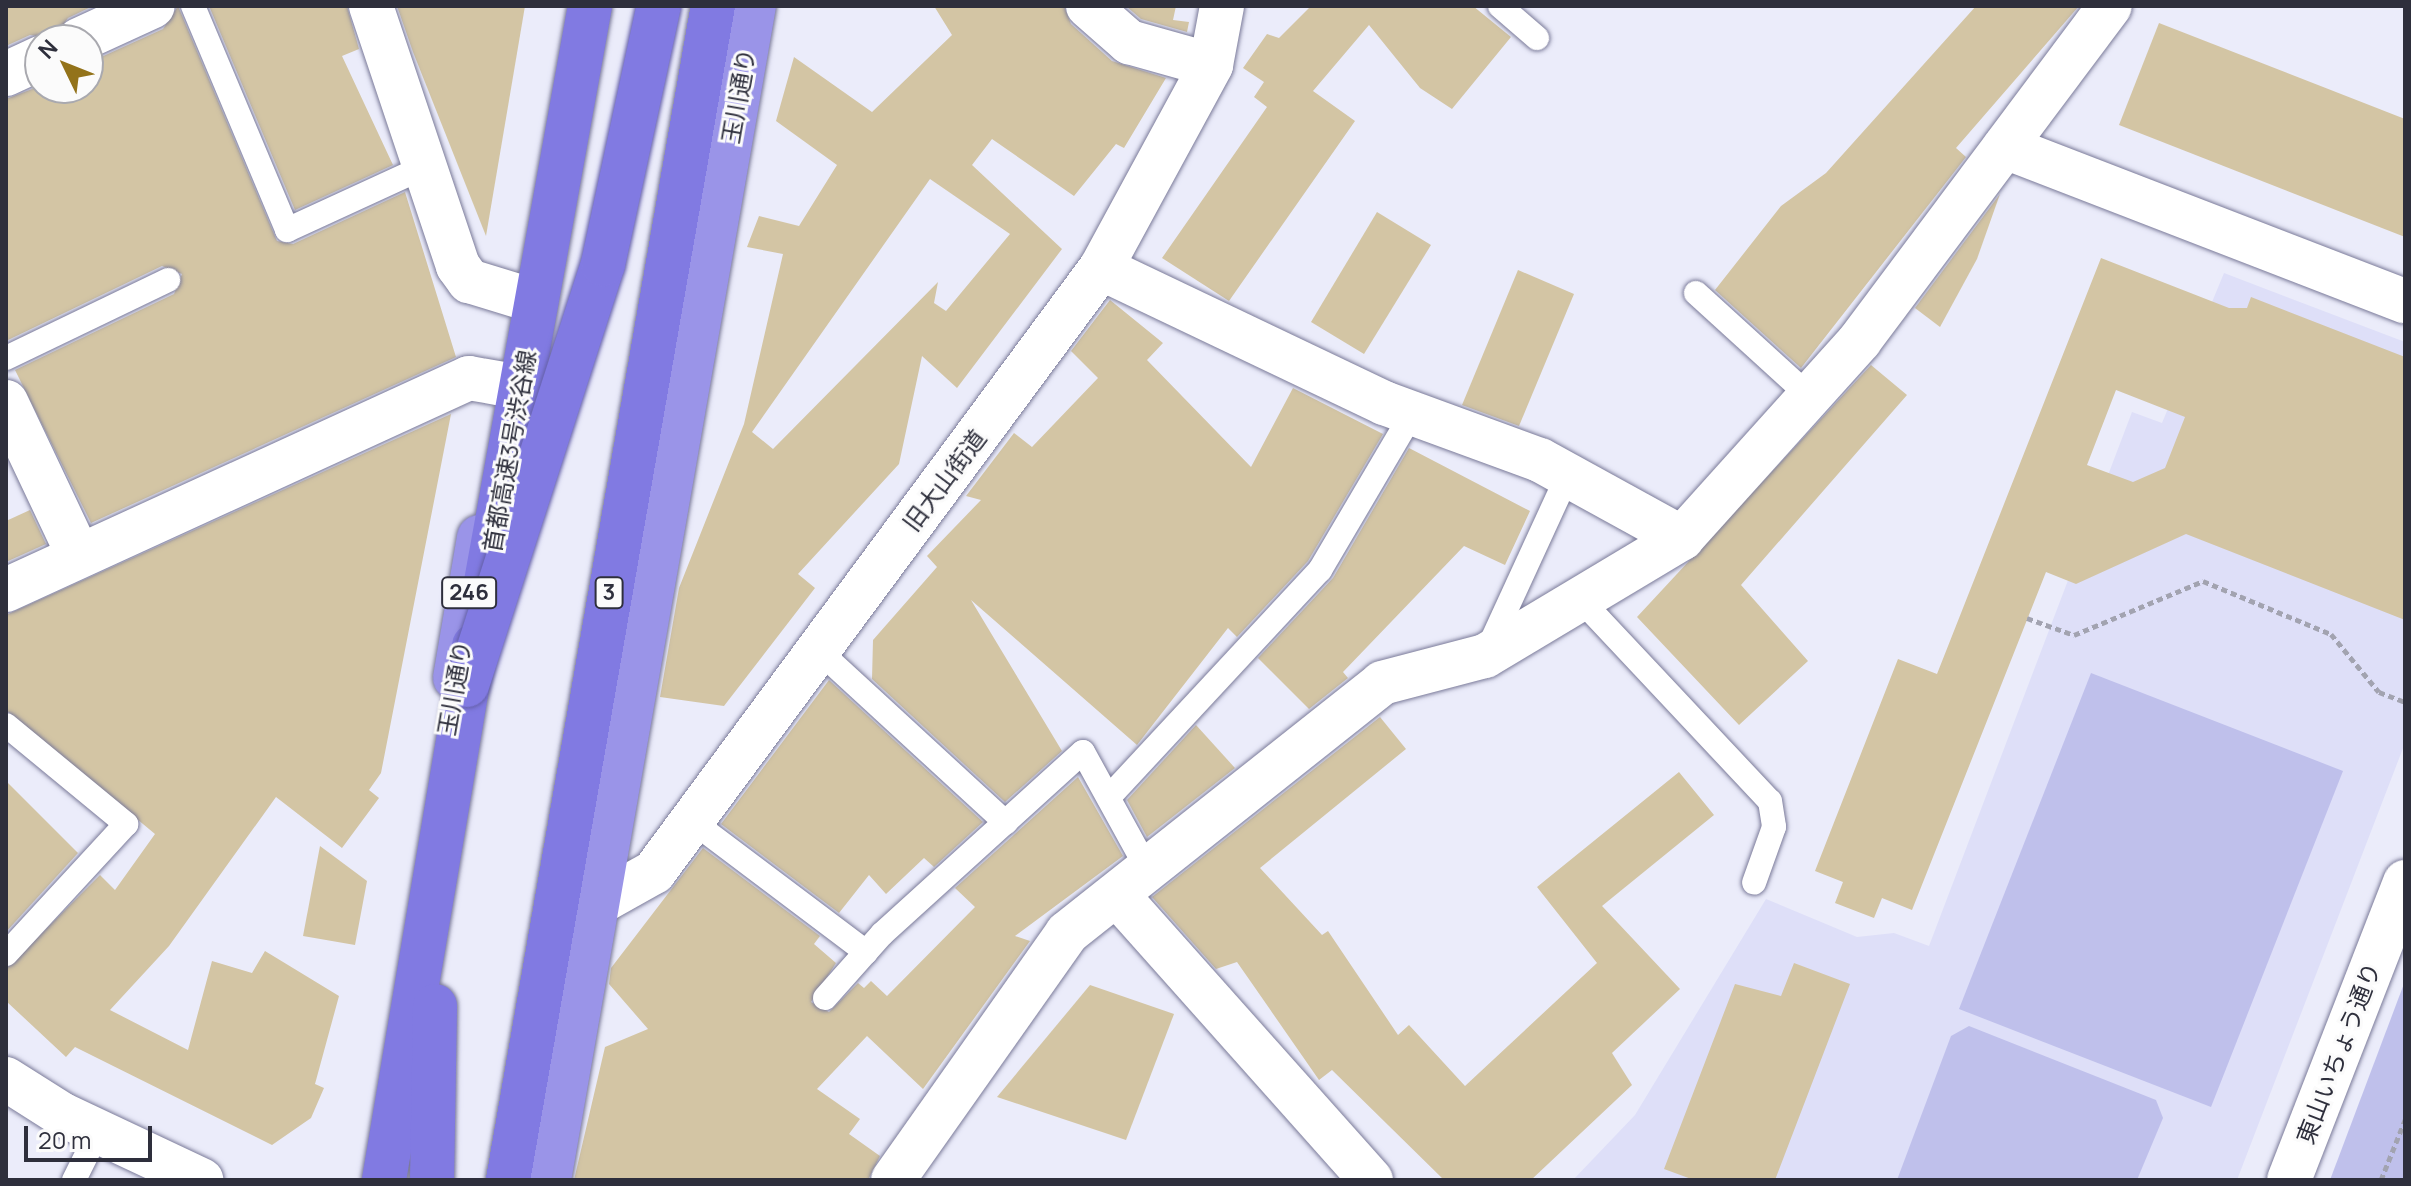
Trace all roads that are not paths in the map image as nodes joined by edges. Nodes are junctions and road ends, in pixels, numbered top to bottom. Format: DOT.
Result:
graph roads {
  1 [pos="153,6"];
  2 [pos="193,6"];
  3 [pos="371,6"];
  4 [pos="571,6"];
  5 [pos="590,6"];
  6 [pos="659,6"];
  7 [pos="713,6"];
  8 [pos="754,6"];
  9 [pos="1088,6"];
  10 [pos="1222,6"];
  11 [pos="1500,6"];
  12 [pos="2110,6"];
  13 [pos="104,29"];
  14 [pos="1537,38"];
  15 [pos="1211,65"];
  16 [pos="2005,147"];
  17 [pos="428,165"];
  18 [pos="1101,268"];
  19 [pos="168,280"];
  20 [pos="1696,293"];
  21 [pos="521,297"];
  22 [pos="2405,301"];
  23 [pos="6,358"];
  24 [pos="504,384"];
  25 [pos="1809,396"];
  26 [pos="6,402"];
  27 [pos="1412,414"];
  28 [pos="1568,475"];
  29 [pos="1682,538"];
  30 [pos="78,554"];
  31 [pos="6,590"];
  32 [pos="1580,599"];
  33 [pos="818,650"];
  34 [pos="1485,656"];
  35 [pos="467,685"];
  36 [pos="6,725"];
  37 [pos="1109,797"];
  38 [pos="692,821"];
  39 [pos="1006,823"];
  40 [pos="1132,882"];
  41 [pos="2405,882"];
  42 [pos="1754,883"];
  43 [pos="434,884"];
  44 [pos="595,905"];
  45 [pos="866,952"];
  46 [pos="6,954"];
  47 [pos="825,998"];
  48 [pos="6,1079"];
  49 [pos="98,1132"];
  50 [pos="74,1180"];
  51 [pos="201,1180"];
  52 [pos="364,1180"];
  53 [pos="384,1180"];
  54 [pos="432,1180"];
  55 [pos="508,1180"];
  56 [pos="549,1180"];
  57 [pos="893,1180"];
  58 [pos="1371,1180"];
  59 [pos="2289,1180"];
  1 -- 13 [label="street"];
  2 -- 17 [label="lane"];
  3 -- 17 [label="street"];
  4 -- 21 [label="highway, 玉川通り / 246"];
  5 -- 35 [label="highway, 首都高速3号渋谷線, bridge"];
  6 -- 35 [label="highway, bridge"];
  7 -- 55 [label="highway, 3"];
  8 -- 44 [label="highway, 玉川通り"];
  9 -- 15 [label="street"];
  10 -- 15 [label="street, 旧大山街道"];
  11 -- 14 [label="lane"];
  12 -- 16 [label="street"];
  15 -- 18 [label="street, 旧大山街道"];
  16 -- 22 [label="street"];
  16 -- 25 [label="street"];
  17 -- 21 [label="street"];
  18 -- 27 [label="street"];
  18 -- 33 [label="street, 旧大山街道"];
  19 -- 23 [label="lane"];
  20 -- 25 [label="lane"];
  21 -- 24 [label="highway, 玉川通り / 246"];
  24 -- 30 [label="street"];
  24 -- 52 [label="highway, 玉川通り / 246"];
  25 -- 29 [label="street"];
  26 -- 30 [label="street"];
  27 -- 28 [label="street"];
  27 -- 37 [label="lane"];
  28 -- 29 [label="street"];
  28 -- 34 [label="lane"];
  29 -- 32 [label="street"];
  30 -- 31 [label="street"];
  32 -- 34 [label="street"];
  32 -- 42 [label="lane"];
  33 -- 38 [label="street, 旧大山街道"];
  33 -- 39 [label="lane"];
  34 -- 40 [label="street"];
  35 -- 43 [label="highway, 首都高速3号渋谷線"];
  36 -- 46 [label="lane"];
  37 -- 39 [label="lane"];
  37 -- 40 [label="lane"];
  38 -- 44 [label="street, 旧大山街道"];
  38 -- 45 [label="lane"];
  39 -- 45 [label="lane"];
  40 -- 57 [label="street"];
  40 -- 58 [label="street"];
  41 -- 59 [label="street, 東山いちょう通り"];
  43 -- 53 [label="highway, 首都高速3号渋谷線"];
  43 -- 54 [label="highway"];
  44 -- 56 [label="highway, 玉川通り"];
  45 -- 47 [label="lane"];
  48 -- 49 [label="street"];
  49 -- 50 [label="lane"];
  49 -- 51 [label="street"];
}
